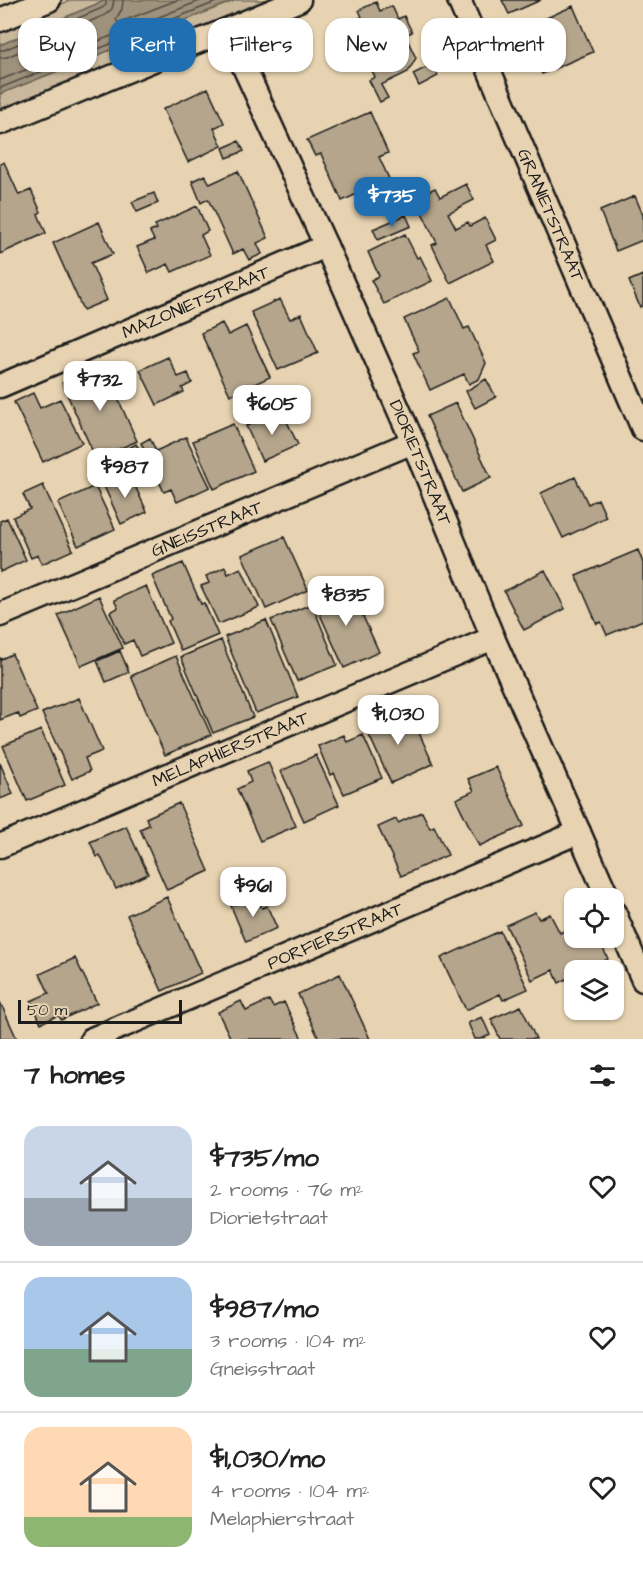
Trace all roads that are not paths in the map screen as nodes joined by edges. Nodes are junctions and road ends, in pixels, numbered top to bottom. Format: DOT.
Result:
graph roads {
  1 [pos="49,0"];
  2 [pos="298,0"];
  3 [pos="459,0"];
  4 [pos="255,18"];
  5 [pos="0,20"];
  6 [pos="208,38"];
  7 [pos="246,72"];
  8 [pos="0,123"];
  9 [pos="326,246"];
  10 [pos="0,386"];
  11 [pos="643,429"];
  12 [pos="412,442"];
  13 [pos="0,615"];
  14 [pos="493,638"];
  15 [pos="579,832"];
  16 [pos="0,846"];
  17 [pos="604,888"];
  18 [pos="624,935"];
  19 [pos="643,980"];
  20 [pos="92,1039"];
  1 -- 5 [label="street"];
  2 -- 4 [label="street"];
  3 -- 11 [label="street, GRANIETSTRAAT"];
  6 -- 8 [label="street"];
  7 -- 9 [label="street, DIORIETSTRAAT"];
  9 -- 10 [label="street, MAZONIETSTRAAT"];
  9 -- 12 [label="street, DIORIETSTRAAT"];
  12 -- 13 [label="street, GNEISSTRAAT"];
  12 -- 14 [label="street, DIORIETSTRAAT"];
  14 -- 15 [label="street, DIORIETSTRAAT"];
  14 -- 16 [label="street, MELAPHIERSTRAAT"];
  15 -- 17 [label="street, DIORIETSTRAAT"];
  15 -- 20 [label="street, PORFIERSTRAAT"];
  18 -- 19 [label="street"];
}
